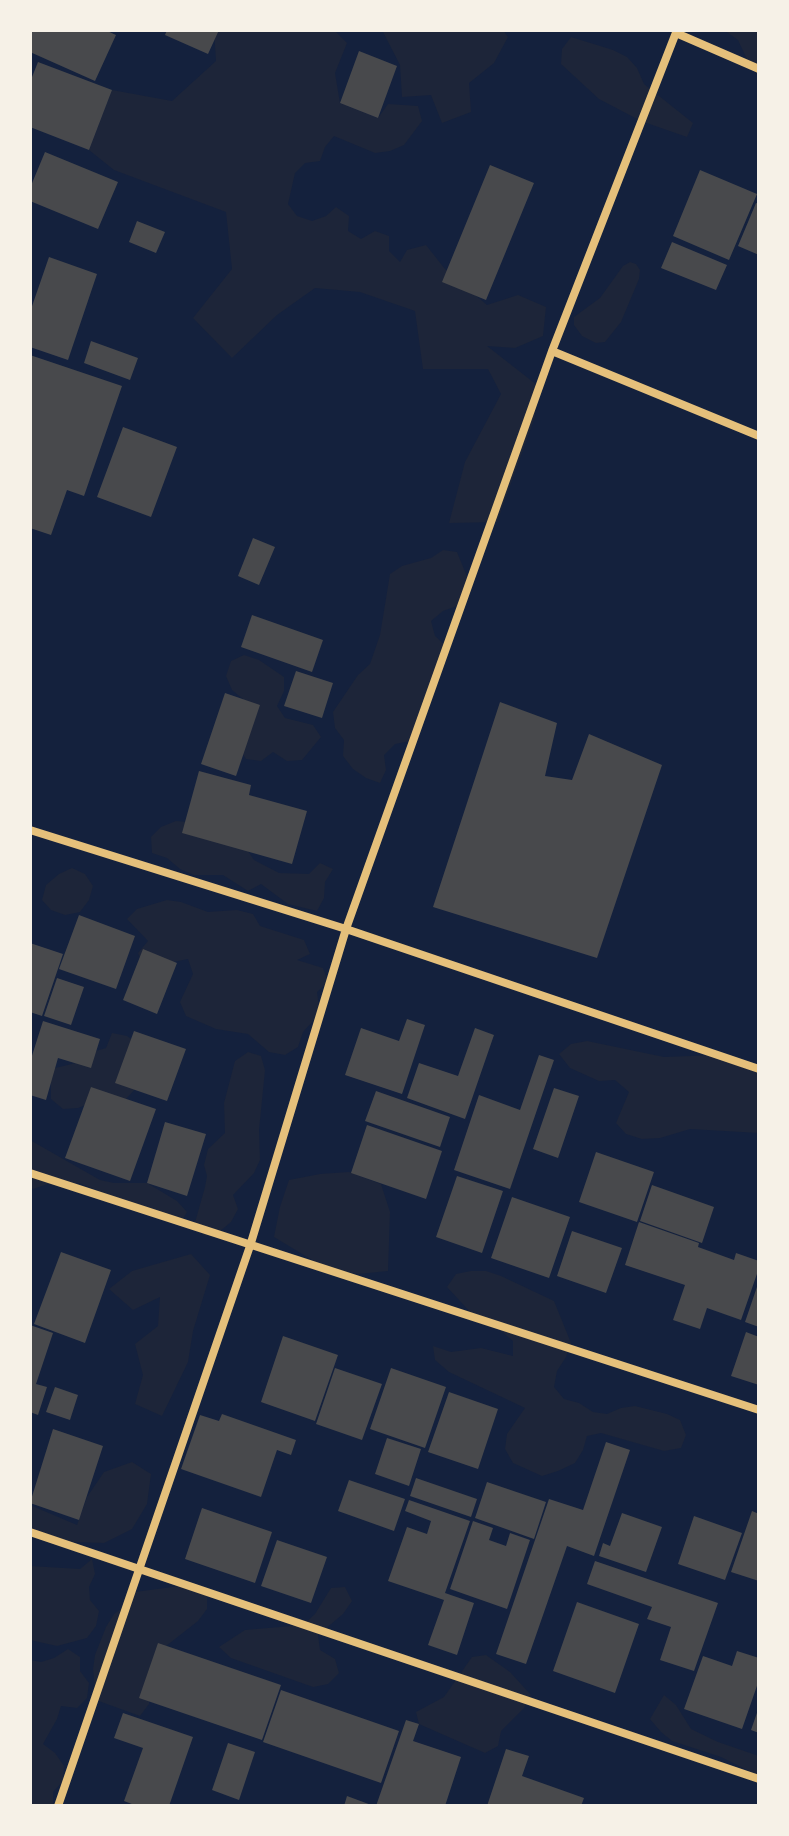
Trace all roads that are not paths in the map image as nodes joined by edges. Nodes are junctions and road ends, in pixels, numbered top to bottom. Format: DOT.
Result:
graph roads {
  1 [pos="676,32"];
  2 [pos="759,69"];
  3 [pos="552,351"];
  4 [pos="759,436"];
  5 [pos="30,830"];
  6 [pos="346,929"];
  7 [pos="759,1069"];
  8 [pos="30,1173"];
  9 [pos="250,1246"];
  10 [pos="759,1410"];
  11 [pos="30,1532"];
  12 [pos="140,1568"];
  13 [pos="759,1779"];
  14 [pos="58,1806"];
  1 -- 2 [label="street"];
  1 -- 3 [label="street"];
  3 -- 4 [label="street"];
  3 -- 6 [label="street"];
  5 -- 6 [label="street"];
  6 -- 7 [label="street"];
  6 -- 9 [label="street"];
  8 -- 9 [label="street"];
  9 -- 10 [label="street"];
  9 -- 12 [label="street"];
  11 -- 12 [label="street"];
  12 -- 13 [label="street"];
  12 -- 14 [label="street"];
}
